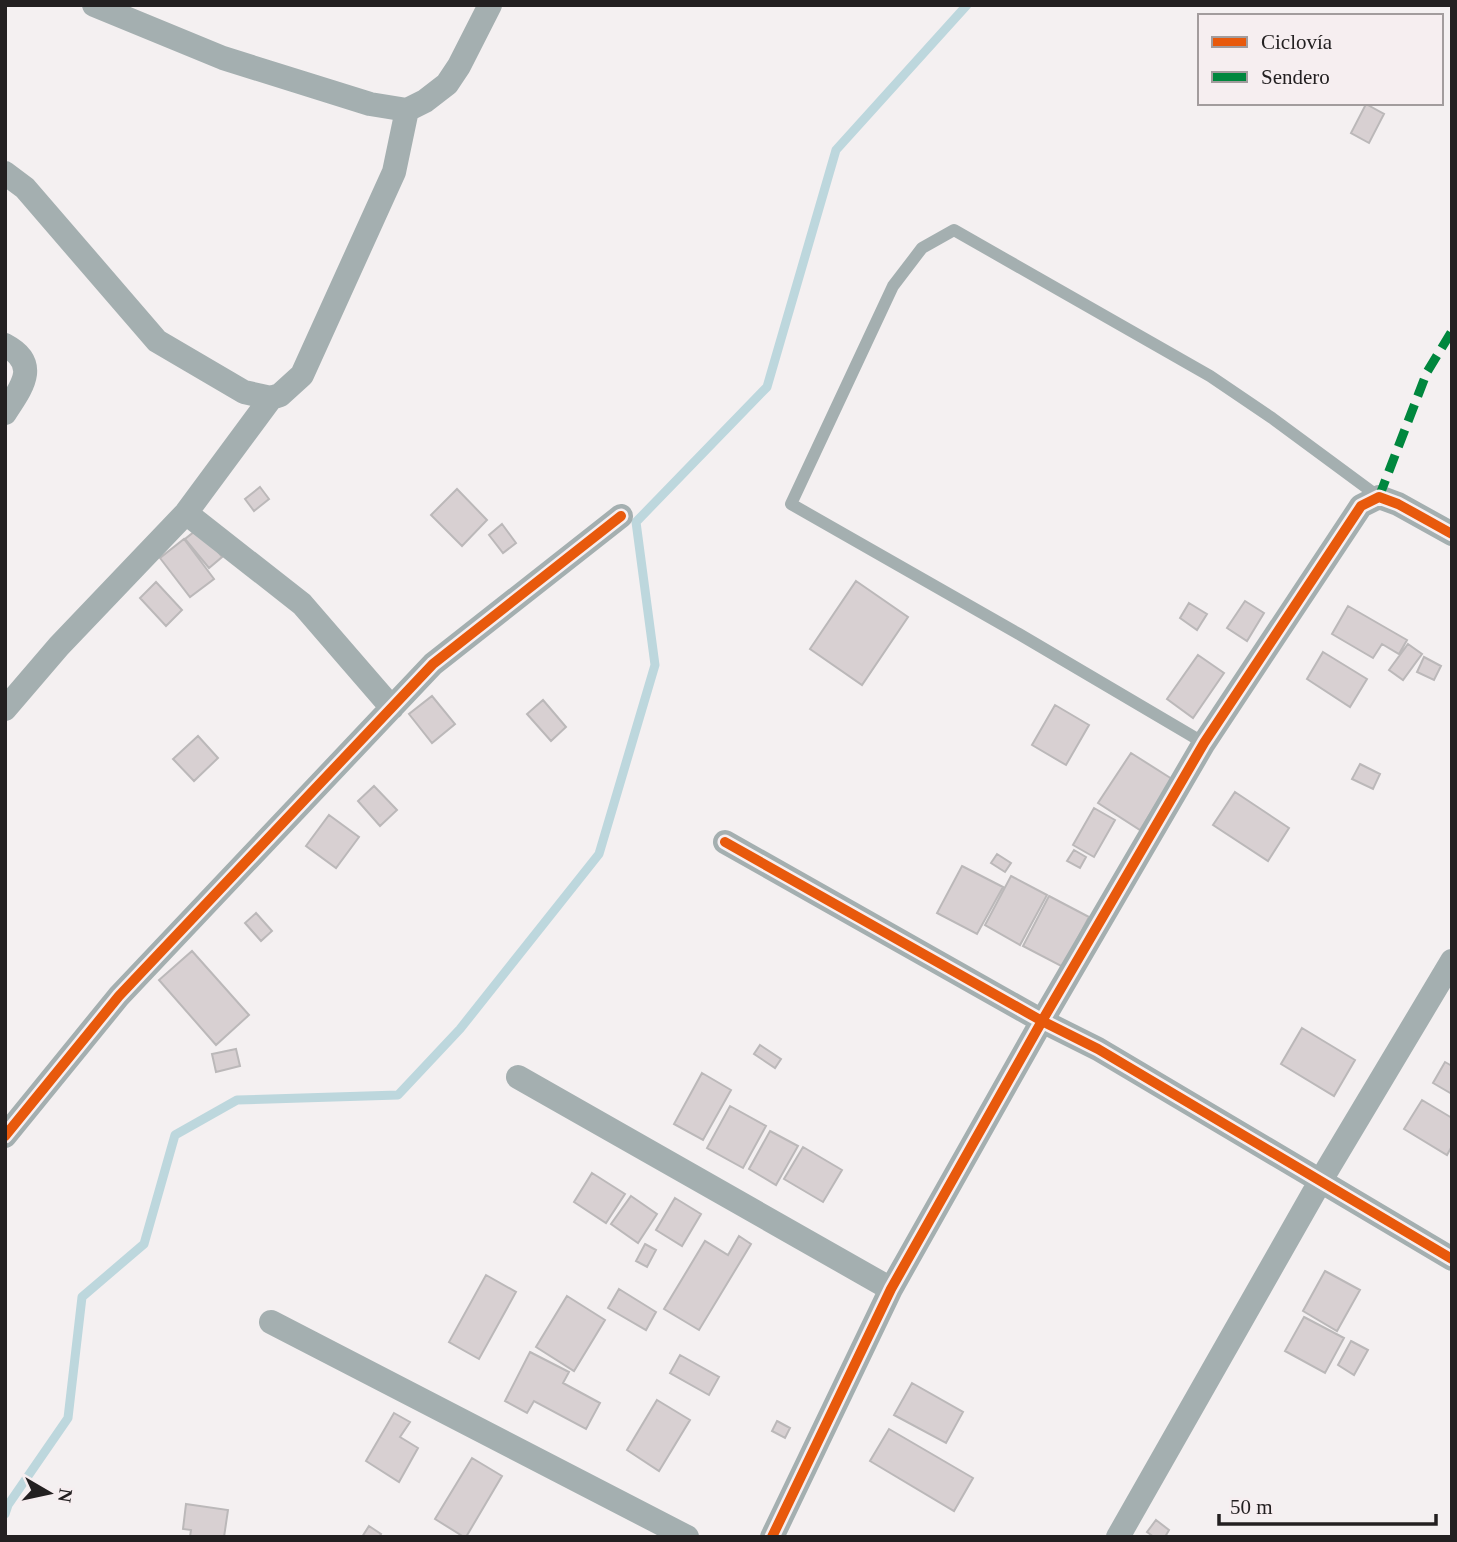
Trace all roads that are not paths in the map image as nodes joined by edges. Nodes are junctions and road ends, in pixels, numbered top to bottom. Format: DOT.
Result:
graph roads {
  1 [pos="94,5"];
  2 [pos="490,5"];
  3 [pos="407,110"];
  4 [pos="5,173"];
  5 [pos="5,345"];
  6 [pos="271,398"];
  7 [pos="5,413"];
  8 [pos="1378,497"];
  9 [pos="186,513"];
  10 [pos="621,516"];
  11 [pos="1452,534"];
  12 [pos="392,708"];
  13 [pos="5,709"];
  14 [pos="1204,743"];
  15 [pos="725,842"];
  16 [pos="1452,961"];
  17 [pos="1042,1021"];
  18 [pos="519,1077"];
  19 [pos="5,1136"];
  20 [pos="1321,1180"];
  21 [pos="1452,1259"];
  22 [pos="891,1289"];
  23 [pos="271,1322"];
  24 [pos="687,1537"];
  25 [pos="772,1537"];
  26 [pos="1118,1537"];
  1 -- 3 [label="street"];
  2 -- 3 [label="street"];
  3 -- 6 [label="street"];
  4 -- 6 [label="street"];
  5 -- 7 [label="street"];
  6 -- 9 [label="street"];
  8 -- 11 [label="street"];
  8 -- 14 [label="street"];
  8 -- 14 [label="lane"];
  9 -- 12 [label="street"];
  9 -- 13 [label="street"];
  10 -- 12 [label="street"];
  12 -- 19 [label="street"];
  14 -- 17 [label="street"];
  15 -- 17 [label="street"];
  16 -- 20 [label="street"];
  17 -- 20 [label="street"];
  17 -- 22 [label="street"];
  18 -- 22 [label="street"];
  20 -- 21 [label="street"];
  20 -- 26 [label="street"];
  22 -- 25 [label="street"];
  23 -- 24 [label="street"];
}
